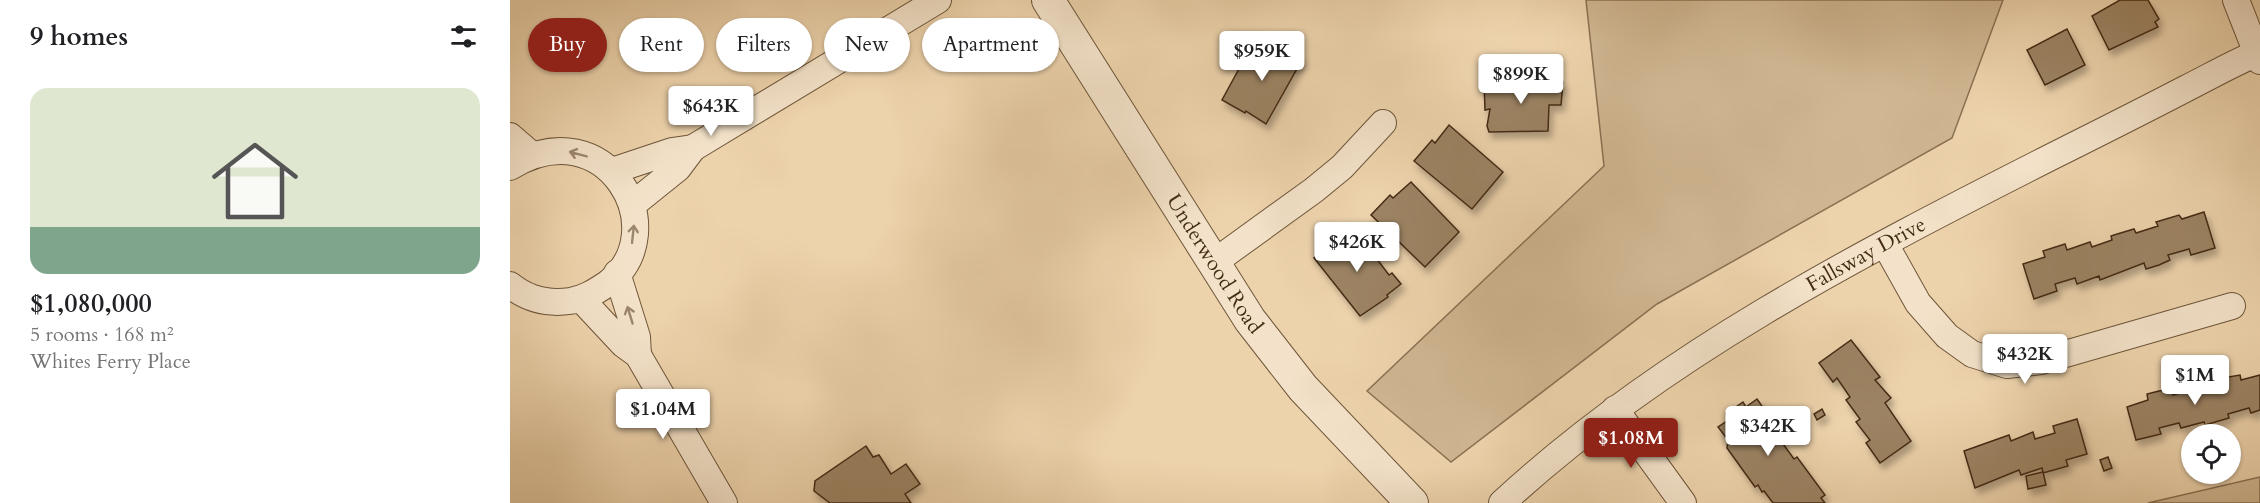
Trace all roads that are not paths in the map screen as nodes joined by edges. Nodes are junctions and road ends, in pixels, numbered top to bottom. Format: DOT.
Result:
graph roads {
  1 [pos="938,0"];
  2 [pos="1048,0"];
  3 [pos="2236,0"];
  4 [pos="2259,55"];
  5 [pos="1383,123"];
  6 [pos="510,136"];
  7 [pos="693,148"];
  8 [pos="521,161"];
  9 [pos="612,171"];
  10 [pos="632,205"];
  11 [pos="1885,243"];
  12 [pos="1213,263"];
  13 [pos="617,273"];
  14 [pos="510,285"];
  15 [pos="581,299"];
  16 [pos="2232,306"];
  17 [pos="638,355"];
  18 [pos="1615,409"];
  19 [pos="724,503"];
  20 [pos="1412,503"];
  21 [pos="1502,503"];
  22 [pos="1683,503"];
  1 -- 7 [label="street"];
  2 -- 12 [label="street, Underwood Road"];
  3 -- 4 [label="street"];
  4 -- 11 [label="street, Fallsway Drive"];
  5 -- 12 [label="street"];
  6 -- 8 [label="street"];
  7 -- 9 [label="street"];
  7 -- 10 [label="street"];
  9 -- 8 [label="street, one-way"];
  9 -- 10 [label="street"];
  13 -- 10 [label="street, one-way"];
  11 -- 16 [label="street"];
  11 -- 18 [label="street, Fallsway Drive"];
  12 -- 20 [label="street, Underwood Road"];
  13 -- 15 [label="street"];
  17 -- 13 [label="street, one-way"];
  14 -- 15 [label="street"];
  15 -- 17 [label="street"];
  17 -- 19 [label="street"];
  18 -- 21 [label="street, Fallsway Drive"];
  18 -- 22 [label="street"];
}
